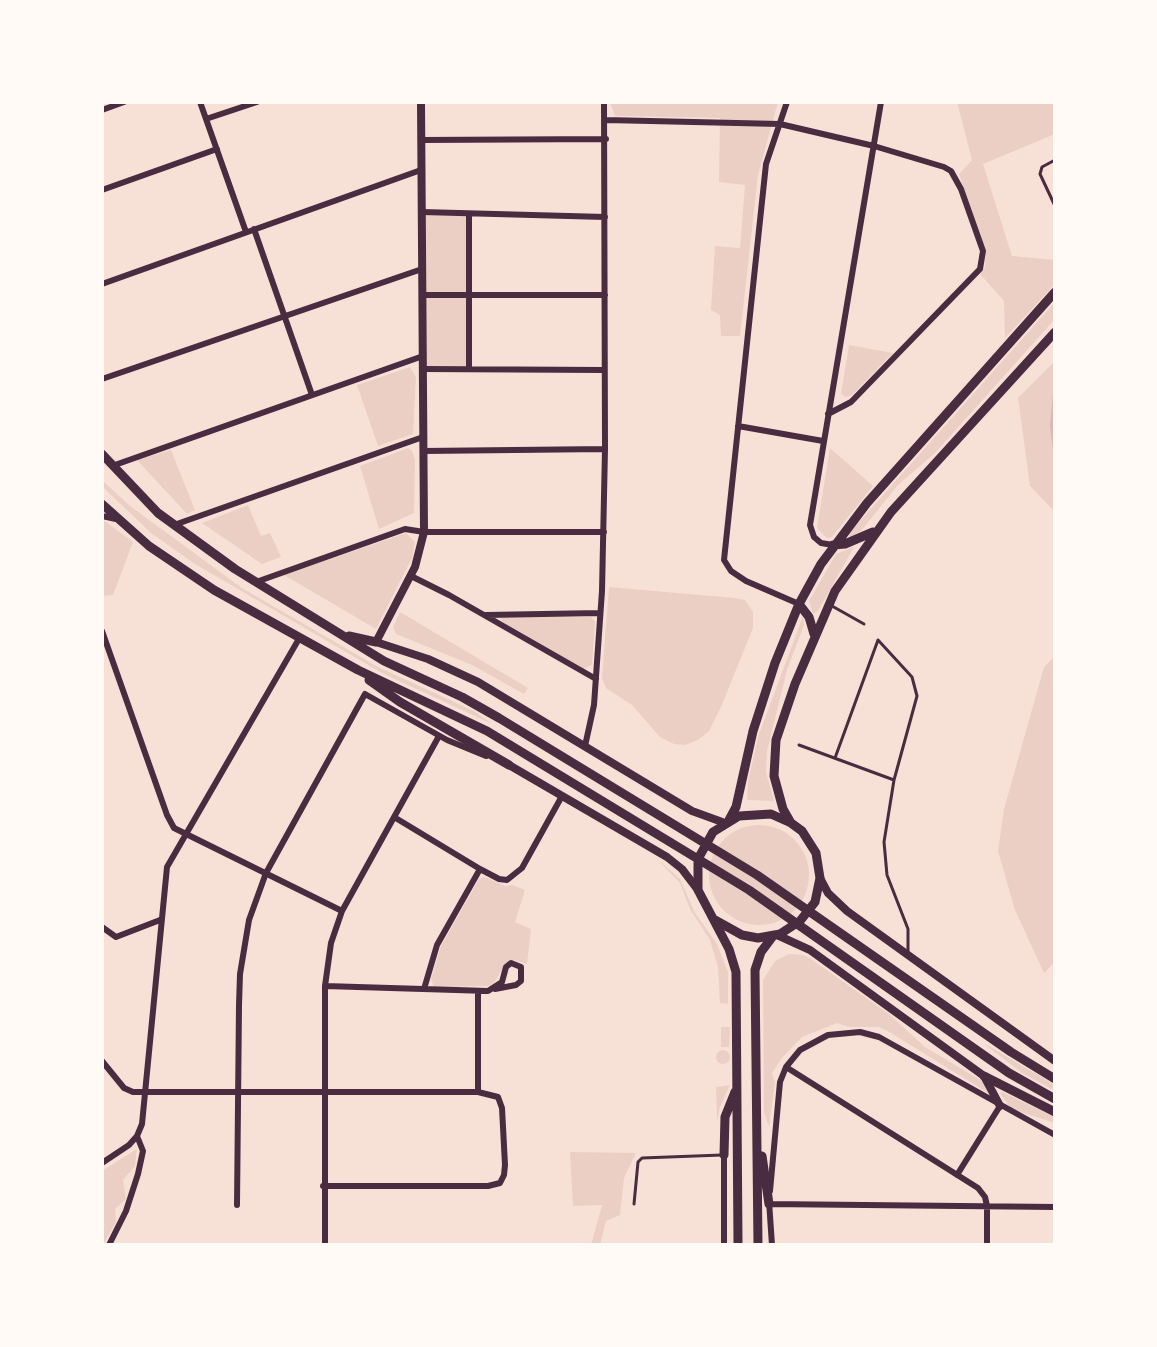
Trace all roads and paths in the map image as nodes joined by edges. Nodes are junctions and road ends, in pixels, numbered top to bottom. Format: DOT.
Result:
graph roads {
  1 [pos="124,102"];
  2 [pos="201,102"];
  3 [pos="256,102"];
  4 [pos="421,102"];
  5 [pos="604,102"];
  6 [pos="787,102"];
  7 [pos="881,102"];
  8 [pos="102,110"];
  9 [pos="206,119"];
  10 [pos="606,120"];
  11 [pos="780,124"];
  12 [pos="606,139"];
  13 [pos="421,140"];
  14 [pos="874,146"];
  15 [pos="217,149"];
  16 [pos="1055,160"];
  17 [pos="421,170"];
  18 [pos="102,190"];
  19 [pos="1055,206"];
  20 [pos="422,212"];
  21 [pos="469,214"];
  22 [pos="605,217"];
  23 [pos="254,229"];
  24 [pos="246,232"];
  25 [pos="422,269"];
  26 [pos="102,284"];
  27 [pos="1055,291"];
  28 [pos="422,295"];
  29 [pos="469,295"];
  30 [pos="605,295"];
  31 [pos="284,316"];
  32 [pos="1055,332"];
  33 [pos="423,356"];
  34 [pos="423,369"];
  35 [pos="469,369"];
  36 [pos="604,370"];
  37 [pos="102,379"];
  38 [pos="312,395"];
  39 [pos="828,414"];
  40 [pos="738,426"];
  41 [pos="423,437"];
  42 [pos="823,441"];
  43 [pos="605,450"];
  44 [pos="423,451"];
  45 [pos="102,454"];
  46 [pos="111,466"];
  47 [pos="102,504"];
  48 [pos="102,516"];
  49 [pos="118,520"];
  50 [pos="174,525"];
  51 [pos="876,531"];
  52 [pos="424,532"];
  53 [pos="604,532"];
  54 [pos="833,545"];
  55 [pos="411,576"];
  56 [pos="255,583"];
  57 [pos="799,604"];
  58 [pos="827,605"];
  59 [pos="600,613"];
  60 [pos="485,615"];
  61 [pos="864,624"];
  62 [pos="102,632"];
  63 [pos="342,634"];
  64 [pos="814,634"];
  65 [pos="300,637"];
  66 [pos="376,642"];
  67 [pos="358,670"];
  68 [pos="596,679"];
  69 [pos="439,736"];
  70 [pos="799,745"];
  71 [pos="585,746"];
  72 [pos="835,758"];
  73 [pos="509,765"];
  74 [pos="894,780"];
  75 [pos="562,796"];
  76 [pos="394,818"];
  77 [pos="727,821"];
  78 [pos="791,823"];
  79 [pos="188,836"];
  80 [pos="480,869"];
  81 [pos="266,873"];
  82 [pos="820,878"];
  83 [pos="698,890"];
  84 [pos="342,911"];
  85 [pos="160,920"];
  86 [pos="716,920"];
  87 [pos="102,927"];
  88 [pos="775,935"];
  89 [pos="908,956"];
  90 [pos="326,986"];
  91 [pos="424,989"];
  92 [pos="495,989"];
  93 [pos="478,991"];
  94 [pos="102,1061"];
  95 [pos="1055,1061"];
  96 [pos="786,1067"];
  97 [pos="984,1076"];
  98 [pos="1055,1078"];
  99 [pos="736,1090"];
  100 [pos="145,1092"];
  101 [pos="237,1092"];
  102 [pos="324,1092"];
  103 [pos="478,1092"];
  104 [pos="1055,1099"];
  105 [pos="1000,1106"];
  106 [pos="757,1110"];
  107 [pos="1055,1112"];
  108 [pos="1055,1135"];
  109 [pos="137,1136"];
  110 [pos="724,1155"];
  111 [pos="102,1163"];
  112 [pos="957,1175"];
  113 [pos="323,1186"];
  114 [pos="634,1204"];
  115 [pos="769,1204"];
  116 [pos="237,1205"];
  117 [pos="987,1206"];
  118 [pos="1055,1206"];
  119 [pos="109,1245"];
  120 [pos="325,1245"];
  121 [pos="724,1245"];
  122 [pos="738,1245"];
  123 [pos="758,1245"];
  124 [pos="772,1245"];
  125 [pos="987,1245"];
  1 -- 8 [label="street"];
  2 -- 9 [label="street"];
  3 -- 9 [label="street"];
  4 -- 13 [label="street"];
  5 -- 10 [label="street"];
  6 -- 11 [label="street"];
  7 -- 14 [label="street"];
  9 -- 15 [label="street"];
  10 -- 11 [label="street"];
  10 -- 12 [label="street"];
  11 -- 14 [label="street"];
  11 -- 40 [label="street"];
  12 -- 13 [label="street"];
  12 -- 22 [label="street"];
  13 -- 17 [label="street"];
  14 -- 39 [label="street"];
  14 -- 39 [label="street"];
  15 -- 18 [label="street"];
  15 -- 24 [label="street"];
  16 -- 19 [label="lane"];
  17 -- 20 [label="street"];
  17 -- 23 [label="street"];
  20 -- 21 [label="street"];
  20 -- 25 [label="street"];
  21 -- 22 [label="street"];
  21 -- 29 [label="street"];
  22 -- 30 [label="street"];
  23 -- 24 [label="street"];
  23 -- 31 [label="street"];
  24 -- 26 [label="street"];
  25 -- 28 [label="street"];
  25 -- 31 [label="street"];
  27 -- 54 [label="main road"];
  28 -- 29 [label="street"];
  28 -- 33 [label="street"];
  29 -- 30 [label="street"];
  29 -- 35 [label="street"];
  30 -- 36 [label="street"];
  31 -- 37 [label="street"];
  31 -- 38 [label="street"];
  32 -- 51 [label="main road"];
  33 -- 34 [label="street"];
  33 -- 38 [label="street"];
  34 -- 35 [label="street"];
  34 -- 41 [label="street"];
  35 -- 36 [label="street"];
  36 -- 43 [label="street"];
  38 -- 46 [label="street"];
  39 -- 42 [label="street"];
  40 -- 42 [label="street"];
  40 -- 57 [label="street"];
  41 -- 44 [label="street"];
  41 -- 50 [label="street"];
  42 -- 54 [label="street"];
  43 -- 44 [label="street"];
  43 -- 53 [label="street"];
  44 -- 52 [label="street"];
  45 -- 46 [label="main road"];
  46 -- 50 [label="main road"];
  47 -- 49 [label="main road"];
  48 -- 49 [label="street"];
  49 -- 65 [label="main road"];
  50 -- 56 [label="main road"];
  51 -- 54 [label="main road"];
  51 -- 58 [label="main road"];
  52 -- 53 [label="street"];
  52 -- 55 [label="street"];
  52 -- 56 [label="street"];
  53 -- 59 [label="street"];
  54 -- 57 [label="main road"];
  55 -- 60 [label="street"];
  55 -- 66 [label="street"];
  56 -- 63 [label="main road"];
  57 -- 64 [label="main road"];
  57 -- 77 [label="main road"];
  58 -- 61 [label="lane"];
  58 -- 64 [label="main road"];
  59 -- 60 [label="street"];
  59 -- 68 [label="street"];
  60 -- 68 [label="street"];
  62 -- 79 [label="street"];
  63 -- 66 [label="main road"];
  63 -- 98 [label="main road"];
  64 -- 78 [label="main road"];
  65 -- 67 [label="main road"];
  65 -- 79 [label="street"];
  66 -- 71 [label="street"];
  67 -- 73 [label="main road"];
  67 -- 104 [label="main road"];
  68 -- 71 [label="street"];
  69 -- 73 [label="street"];
  69 -- 76 [label="street"];
  69 -- 81 [label="street"];
  70 -- 72 [label="lane"];
  71 -- 77 [label="street"];
  72 -- 74 [label="lane"];
  72 -- 74 [label="lane"];
  73 -- 75 [label="street"];
  74 -- 89 [label="lane"];
  75 -- 80 [label="street"];
  75 -- 83 [label="street"];
  76 -- 80 [label="street"];
  76 -- 84 [label="street"];
  77 -- 78 [label="main road"];
  77 -- 83 [label="main road"];
  78 -- 82 [label="main road"];
  79 -- 81 [label="street"];
  79 -- 85 [label="street"];
  80 -- 91 [label="street"];
  81 -- 84 [label="street"];
  81 -- 101 [label="street"];
  82 -- 88 [label="main road"];
  82 -- 89 [label="street"];
  83 -- 86 [label="main road"];
  84 -- 90 [label="street"];
  85 -- 87 [label="street"];
  85 -- 100 [label="street"];
  86 -- 88 [label="main road"];
  86 -- 99 [label="main road"];
  88 -- 97 [label="street"];
  88 -- 106 [label="main road"];
  89 -- 95 [label="street"];
  90 -- 91 [label="street"];
  90 -- 102 [label="street"];
  91 -- 93 [label="street"];
  92 -- 92 [label="street"];
  92 -- 93 [label="street"];
  93 -- 103 [label="street"];
  94 -- 100 [label="street"];
  96 -- 105 [label="street"];
  96 -- 112 [label="street"];
  96 -- 115 [label="street"];
  97 -- 105 [label="street"];
  97 -- 107 [label="main road"];
  99 -- 110 [label="main road"];
  99 -- 122 [label="main road"];
  100 -- 101 [label="street"];
  100 -- 109 [label="street"];
  101 -- 102 [label="street"];
  101 -- 116 [label="street"];
  102 -- 103 [label="street"];
  102 -- 113 [label="street"];
  103 -- 113 [label="street"];
  105 -- 108 [label="street"];
  105 -- 112 [label="street"];
  106 -- 115 [label="main road"];
  106 -- 123 [label="main road"];
  109 -- 111 [label="street"];
  109 -- 119 [label="street"];
  110 -- 114 [label="lane"];
  110 -- 121 [label="street"];
  112 -- 117 [label="street"];
  113 -- 120 [label="street"];
  115 -- 117 [label="street"];
  115 -- 124 [label="street"];
  117 -- 118 [label="street"];
  117 -- 125 [label="street"];
}
